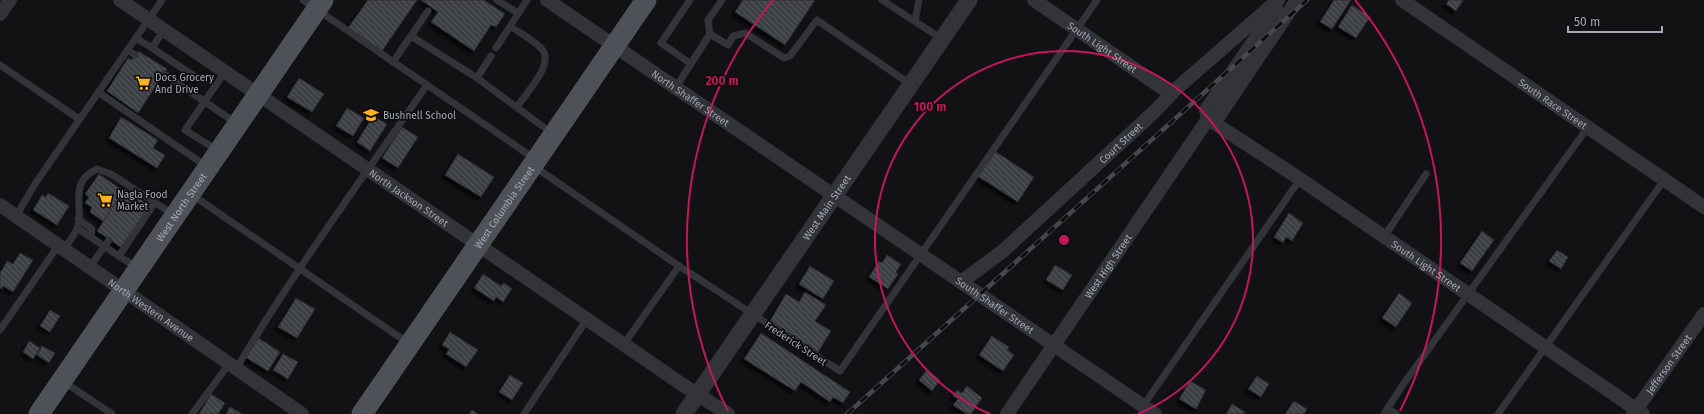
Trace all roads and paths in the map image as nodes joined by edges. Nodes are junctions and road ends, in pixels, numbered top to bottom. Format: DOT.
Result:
graph roads {
  1 [pos="10,0"];
  2 [pos="120,0"];
  3 [pos="162,0"];
  4 [pos="497,0"];
  5 [pos="527,0"];
  6 [pos="547,0"];
  7 [pos="646,0"];
  8 [pos="690,0"];
  9 [pos="722,0"];
  10 [pos="882,0"];
  11 [pos="919,0"];
  12 [pos="969,0"];
  13 [pos="1034,0"];
  14 [pos="1097,0"];
  15 [pos="1278,0"];
  16 [pos="1283,0"];
  17 [pos="1297,0"];
  18 [pos="1402,0"];
  19 [pos="314,3"];
  20 [pos="428,11"];
  21 [pos="518,13"];
  22 [pos="0,14"];
  23 [pos="149,20"];
  24 [pos="915,22"];
  25 [pos="510,26"];
  26 [pos="1076,29"];
  27 [pos="164,30"];
  28 [pos="710,34"];
  29 [pos="411,36"];
  30 [pos="136,38"];
  31 [pos="942,39"];
  32 [pos="614,46"];
  33 [pos="152,48"];
  34 [pos="496,48"];
  35 [pos="128,50"];
  36 [pos="135,55"];
  37 [pos="491,56"];
  38 [pos="394,62"];
  39 [pos="691,64"];
  40 [pos="0,65"];
  41 [pos="226,72"];
  42 [pos="164,74"];
  43 [pos="194,76"];
  44 [pos="477,78"];
  45 [pos="911,84"];
  46 [pos="427,85"];
  47 [pos="676,88"];
  48 [pos="98,92"];
  49 [pos="258,94"];
  50 [pos="1171,94"];
  51 [pos="205,102"];
  52 [pos="517,107"];
  53 [pos="80,119"];
  54 [pos="1208,119"];
  55 [pos="238,124"];
  56 [pos="1588,128"];
  57 [pos="554,134"];
  58 [pos="213,160"];
  59 [pos="535,163"];
  60 [pos="368,170"];
  61 [pos="1426,174"];
  62 [pos="1300,179"];
  63 [pos="1664,180"];
  64 [pos="190,194"];
  65 [pos="834,195"];
  66 [pos="155,202"];
  67 [pos="0,205"];
  68 [pos="1704,207"];
  69 [pos="16,216"];
  70 [pos="175,216"];
  71 [pos="78,219"];
  72 [pos="77,228"];
  73 [pos="91,236"];
  74 [pos="1384,237"];
  75 [pos="107,243"];
  76 [pos="479,245"];
  77 [pos="61,248"];
  78 [pos="920,254"];
  79 [pos="120,256"];
  80 [pos="679,266"];
  81 [pos="89,268"];
  82 [pos="300,268"];
  83 [pos="139,269"];
  84 [pos="961,282"];
  85 [pos="123,291"];
  86 [pos="1467,294"];
  87 [pos="752,314"];
  88 [pos="1704,314"];
  89 [pos="587,319"];
  90 [pos="0,330"];
  91 [pos="410,344"];
  92 [pos="624,344"];
  93 [pos="1055,345"];
  94 [pos="1547,348"];
  95 [pos="233,367"];
  96 [pos="62,380"];
  97 [pos="697,394"];
  98 [pos="1143,406"];
  99 [pos="1386,411"];
  100 [pos="1638,412"];
  101 [pos="39,414"];
  102 [pos="112,414"];
  103 [pos="192,414"];
  104 [pos="302,414"];
  105 [pos="362,414"];
  106 [pos="524,414"];
  107 [pos="684,414"];
  108 [pos="728,414"];
  109 [pos="1007,414"];
  110 [pos="1155,414"];
  111 [pos="1396,414"];
  112 [pos="1498,414"];
  1 -- 22 [label="street"];
  2 -- 23 [label="street, North Jackson Street"];
  3 -- 23 [label="lane"];
  4 -- 21 [label="lane"];
  5 -- 21 [label="lane"];
  6 -- 32 [label="street, North Shaffer Street"];
  7 -- 32 [label="main road, West Columbia Street"];
  8 -- 39 [label="lane"];
  9 -- 28 [label="lane"];
  10 -- 24 [label="lane"];
  11 -- 24 [label="lane"];
  12 -- 31 [label="street, West Main Street"];
  13 -- 26 [label="street, South Light Street"];
  14 -- 26 [label="lane"];
  15 -- 50 [label="street, Court Street"];
  16 -- 54 [label="street, West High Street"];
  17 -- 54 [label="street, West High Street"];
  18 -- 56 [label="street, South Race Street"];
  19 -- 38 [label="lane, Frederick Street"];
  19 -- 49 [label="main road, West North Street"];
  20 -- 29 [label="lane"];
  21 -- 25 [label="lane"];
  23 -- 27 [label="street, North Jackson Street"];
  23 -- 30 [label="lane"];
  24 -- 31 [label="lane"];
  25 -- 34 [label="lane"];
  25 -- 52 [label="lane"];
  26 -- 50 [label="street, South Light Street"];
  26 -- 78 [label="lane"];
  27 -- 33 [label="lane"];
  27 -- 41 [label="street, North Jackson Street"];
  28 -- 39 [label="lane"];
  28 -- 45 [label="lane"];
  29 -- 38 [label="lane"];
  29 -- 44 [label="lane"];
  30 -- 33 [label="lane"];
  30 -- 35 [label="lane"];
  31 -- 45 [label="street, West Main Street"];
  32 -- 47 [label="street, North Shaffer Street"];
  32 -- 57 [label="main road, West Columbia Street"];
  33 -- 43 [label="lane"];
  35 -- 36 [label="lane"];
  35 -- 48 [label="lane"];
  37 -- 44 [label="lane"];
  38 -- 46 [label="lane, Frederick Street"];
  39 -- 47 [label="lane"];
  40 -- 53 [label="lane"];
  41 -- 49 [label="street, North Jackson Street"];
  41 -- 51 [label="lane"];
  42 -- 51 [label="lane"];
  44 -- 52 [label="lane"];
  45 -- 65 [label="street, West Main Street"];
  46 -- 59 [label="lane, Frederick Street"];
  46 -- 60 [label="lane"];
  47 -- 65 [label="street, North Shaffer Street"];
  48 -- 53 [label="lane"];
  48 -- 58 [label="lane"];
  49 -- 55 [label="main road, West North Street"];
  49 -- 60 [label="street, North Jackson Street"];
  50 -- 84 [label="street, Court Street"];
  51 -- 55 [label="lane"];
  51 -- 58 [label="lane"];
  52 -- 57 [label="lane"];
  53 -- 69 [label="lane"];
  54 -- 62 [label="street, South Light Street"];
  54 -- 93 [label="street, West High Street"];
  55 -- 58 [label="main road, West North Street"];
  56 -- 63 [label="street, South Race Street"];
  56 -- 86 [label="lane"];
  57 -- 59 [label="main road, West Columbia Street"];
  58 -- 64 [label="main road, West North Street"];
  59 -- 76 [label="main road, West Columbia Street"];
  59 -- 80 [label="lane, Frederick Street"];
  60 -- 76 [label="street, North Jackson Street"];
  60 -- 82 [label="lane"];
  61 -- 74 [label="lane"];
  62 -- 74 [label="street, South Light Street"];
  62 -- 98 [label="lane"];
  63 -- 68 [label="street, South Race Street"];
  63 -- 94 [label="lane"];
  64 -- 70 [label="main road, West North Street"];
  64 -- 82 [label="lane"];
  65 -- 78 [label="street, South Shaffer Street"];
  65 -- 87 [label="street, West Main Street"];
  66 -- 70 [label="lane"];
  66 -- 71 [label="lane"];
  66 -- 79 [label="lane"];
  67 -- 69 [label="street, North Western Avenue"];
  69 -- 77 [label="street, North Western Avenue"];
  70 -- 83 [label="main road, West North Street"];
  71 -- 72 [label="lane"];
  71 -- 73 [label="lane"];
  72 -- 73 [label="lane"];
  72 -- 77 [label="lane"];
  73 -- 75 [label="lane"];
  74 -- 86 [label="street, South Light Street"];
  75 -- 79 [label="lane"];
  75 -- 81 [label="lane"];
  76 -- 89 [label="street, North Jackson Street"];
  76 -- 91 [label="main road, West Columbia Street"];
  77 -- 81 [label="street, North Western Avenue"];
  77 -- 90 [label="lane"];
  78 -- 84 [label="street, South Shaffer Street"];
  78 -- 87 [label="lane, Frederick Street"];
  79 -- 83 [label="lane"];
  80 -- 87 [label="lane, Frederick Street"];
  80 -- 92 [label="lane"];
  81 -- 85 [label="street, North Western Avenue"];
  82 -- 91 [label="lane"];
  82 -- 95 [label="lane"];
  83 -- 85 [label="main road, West North Street"];
  84 -- 93 [label="street, South Shaffer Street"];
  85 -- 95 [label="street, North Western Avenue"];
  85 -- 96 [label="main road, West North Street"];
  86 -- 94 [label="street, South Light Street"];
  86 -- 99 [label="lane"];
  87 -- 97 [label="street, West Main Street"];
  88 -- 100 [label="street, Jefferson Street"];
  89 -- 92 [label="street, North Jackson Street"];
  89 -- 106 [label="lane"];
  91 -- 105 [label="main road, West Columbia Street"];
  92 -- 97 [label="street, North Jackson Street"];
  93 -- 98 [label="street, South Shaffer Street"];
  93 -- 109 [label="street, West High Street"];
  94 -- 100 [label="street, South Light Street"];
  94 -- 112 [label="lane"];
  95 -- 103 [label="lane"];
  95 -- 104 [label="street, North Western Avenue"];
  96 -- 101 [label="main road, West North Street"];
  96 -- 102 [label="lane"];
  97 -- 107 [label="street, West Main Street"];
  97 -- 108 [label="street, North Jackson Street"];
  98 -- 110 [label="street, South Shaffer Street"];
  99 -- 111 [label="lane"];
}
